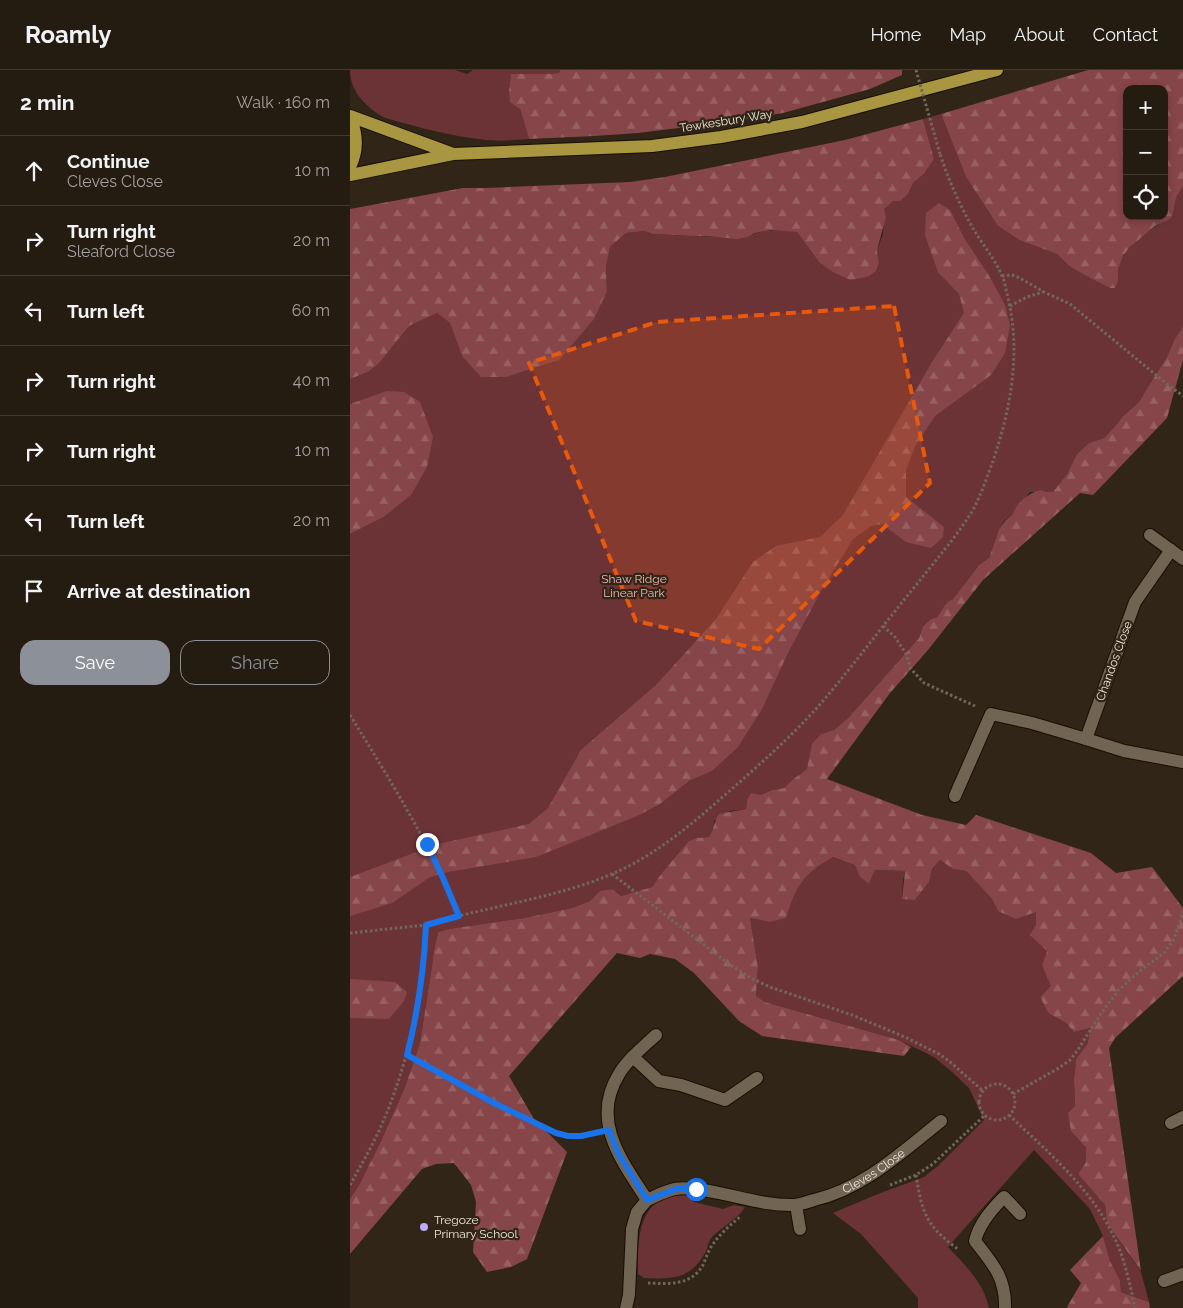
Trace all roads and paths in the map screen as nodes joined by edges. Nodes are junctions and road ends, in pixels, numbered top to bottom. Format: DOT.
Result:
graph roads {
  1 [pos="916,70"];
  2 [pos="997,70"];
  3 [pos="350,117"];
  4 [pos="453,154"];
  5 [pos="350,167"];
  6 [pos="350,175"];
  7 [pos="1002,276"];
  8 [pos="1044,292"];
  9 [pos="1010,306"];
  10 [pos="1183,396"];
  11 [pos="1150,535"];
  12 [pos="1171,550"];
  13 [pos="1183,559"];
  14 [pos="883,626"];
  15 [pos="991,714"];
  16 [pos="350,715"];
  17 [pos="1086,739"];
  18 [pos="1183,762"];
  19 [pos="955,796"];
  20 [pos="612,874"];
  21 [pos="1183,912"];
  22 [pos="459,916"];
  23 [pos="426,925"];
  24 [pos="350,933"];
  25 [pos="656,1035"];
  26 [pos="407,1055"];
  27 [pos="632,1057"];
  28 [pos="757,1078"];
  29 [pos="983,1092"];
  30 [pos="1013,1094"];
  31 [pos="1010,1115"];
  32 [pos="1183,1117"];
  33 [pos="941,1121"];
  34 [pos="1171,1123"];
  35 [pos="609,1130"];
  36 [pos="916,1175"];
  37 [pos="350,1185"];
  38 [pos="647,1200"];
  39 [pos="756,1201"];
  40 [pos="796,1204"];
  41 [pos="1020,1214"];
  42 [pos="800,1228"];
  43 [pos="960,1252"];
  44 [pos="1183,1274"];
  45 [pos="1164,1281"];
  46 [pos="630,1283"];
  47 [pos="626,1308"];
  48 [pos="1005,1308"];
  49 [pos="1135,1308"];
  1 -- 7 [label="path, bridge"];
  2 -- 4 [label="main road, Tewkesbury Way"];
  3 -- 4 [label="main road, Tewkesbury Way"];
  3 -- 5 [label="main road"];
  4 -- 6 [label="main road, Tewkesbury Way"];
  7 -- 8 [label="path"];
  7 -- 9 [label="path"];
  8 -- 9 [label="path"];
  8 -- 10 [label="path"];
  9 -- 14 [label="path"];
  11 -- 12 [label="street"];
  12 -- 13 [label="street"];
  12 -- 17 [label="street, Chandos Close"];
  14 -- 15 [label="path"];
  14 -- 20 [label="path"];
  15 -- 17 [label="street"];
  15 -- 19 [label="street"];
  16 -- 22 [label="path"];
  17 -- 18 [label="street"];
  20 -- 22 [label="path"];
  20 -- 29 [label="path"];
  21 -- 30 [label="path"];
  22 -- 23 [label="path"];
  23 -- 24 [label="path"];
  23 -- 26 [label="path"];
  25 -- 27 [label="street"];
  26 -- 35 [label="path"];
  26 -- 37 [label="path"];
  27 -- 28 [label="street"];
  27 -- 35 [label="street"];
  29 -- 30 [label="path"];
  29 -- 31 [label="path"];
  30 -- 31 [label="path"];
  31 -- 49 [label="path"];
  32 -- 34 [label="street"];
  33 -- 40 [label="street, Cleves Close"];
  35 -- 38 [label="street"];
  36 -- 43 [label="path"];
  38 -- 39 [label="street, Cleves Close"];
  38 -- 46 [label="street"];
  39 -- 40 [label="street, Cleves Close"];
  39 -- 46 [label="path"];
  40 -- 42 [label="street"];
  41 -- 48 [label="street"];
  44 -- 45 [label="street"];
  46 -- 47 [label="street"];
}
